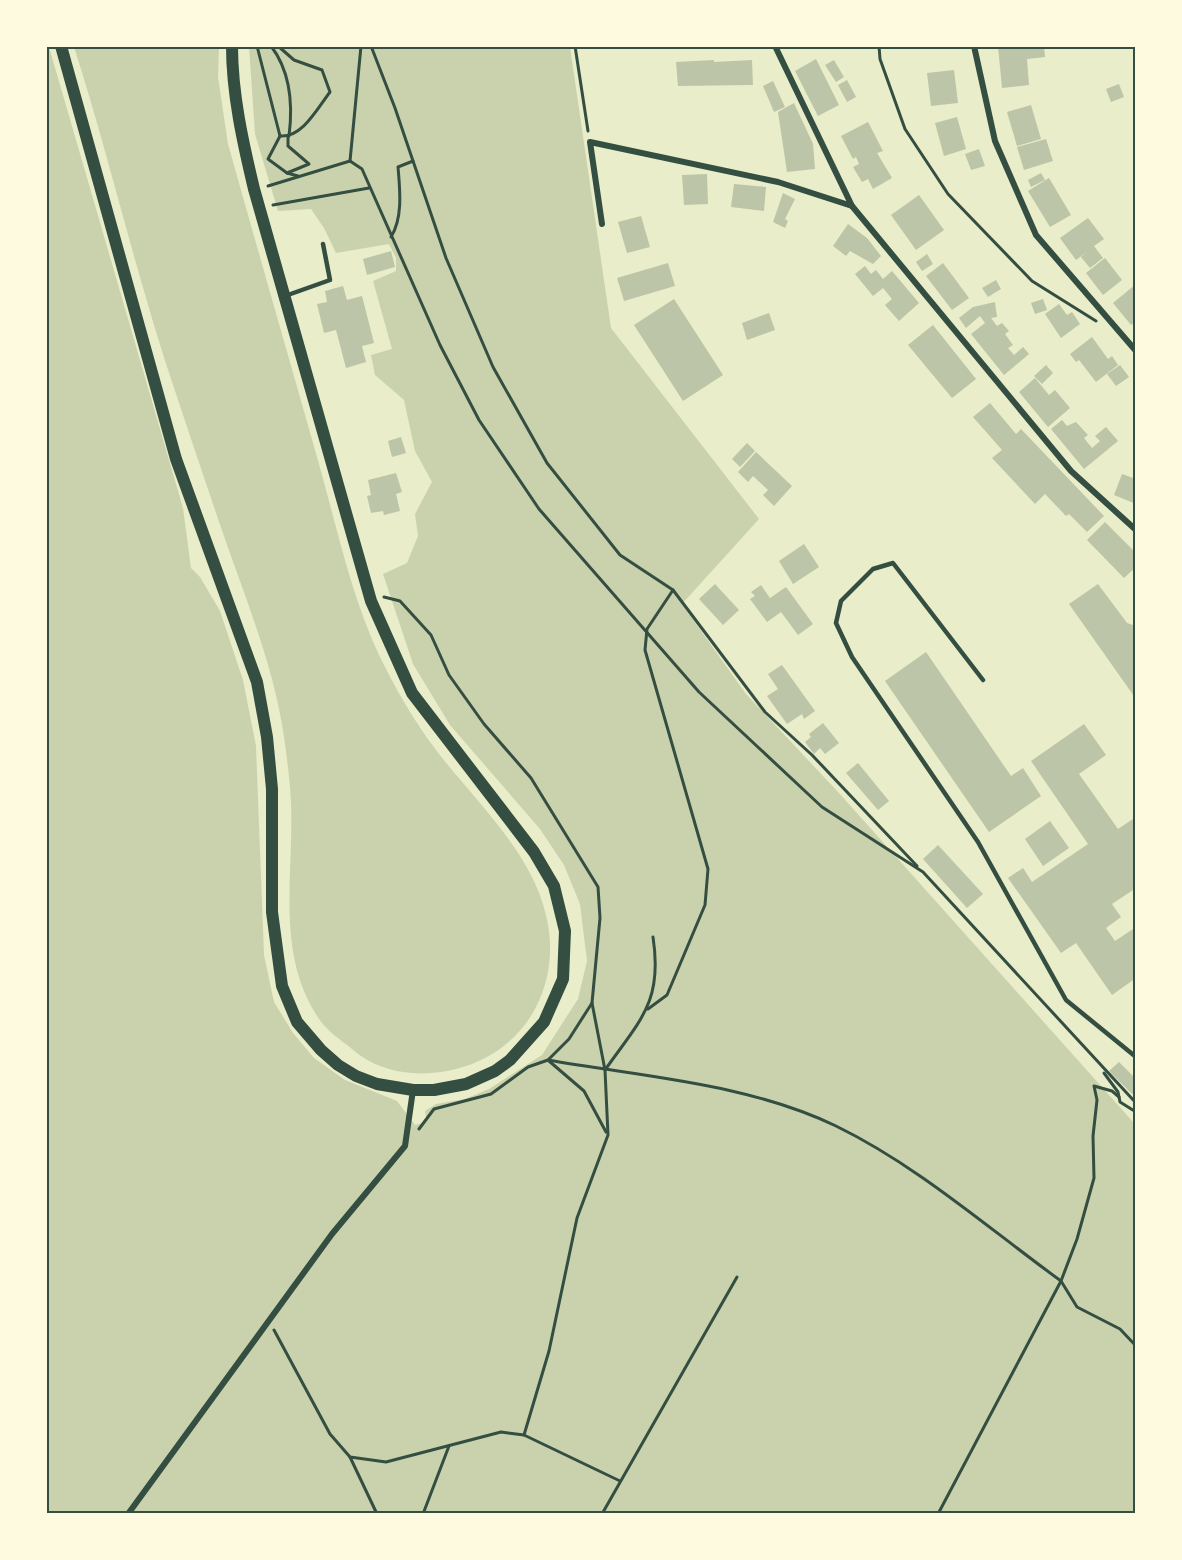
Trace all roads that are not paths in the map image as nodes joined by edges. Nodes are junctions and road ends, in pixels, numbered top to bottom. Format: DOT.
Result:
graph roads {
  1 [pos="61,46"];
  2 [pos="232,46"];
  3 [pos="775,46"];
  4 [pos="974,46"];
  5 [pos="852,206"];
  6 [pos="602,224"];
  7 [pos="323,244"];
  8 [pos="285,296"];
  9 [pos="1136,351"];
  10 [pos="1136,530"];
  11 [pos="983,680"];
  12 [pos="1136,1057"];
  13 [pos="413,1090"];
  14 [pos="128,1514"];
  1 -- 13 [label="main road"];
  2 -- 8 [label="main road"];
  3 -- 5 [label="street"];
  4 -- 9 [label="street"];
  5 -- 6 [label="street"];
  5 -- 10 [label="street"];
  7 -- 8 [label="lane"];
  8 -- 13 [label="main road"];
  11 -- 12 [label="lane"];
  13 -- 14 [label="street"];
}
